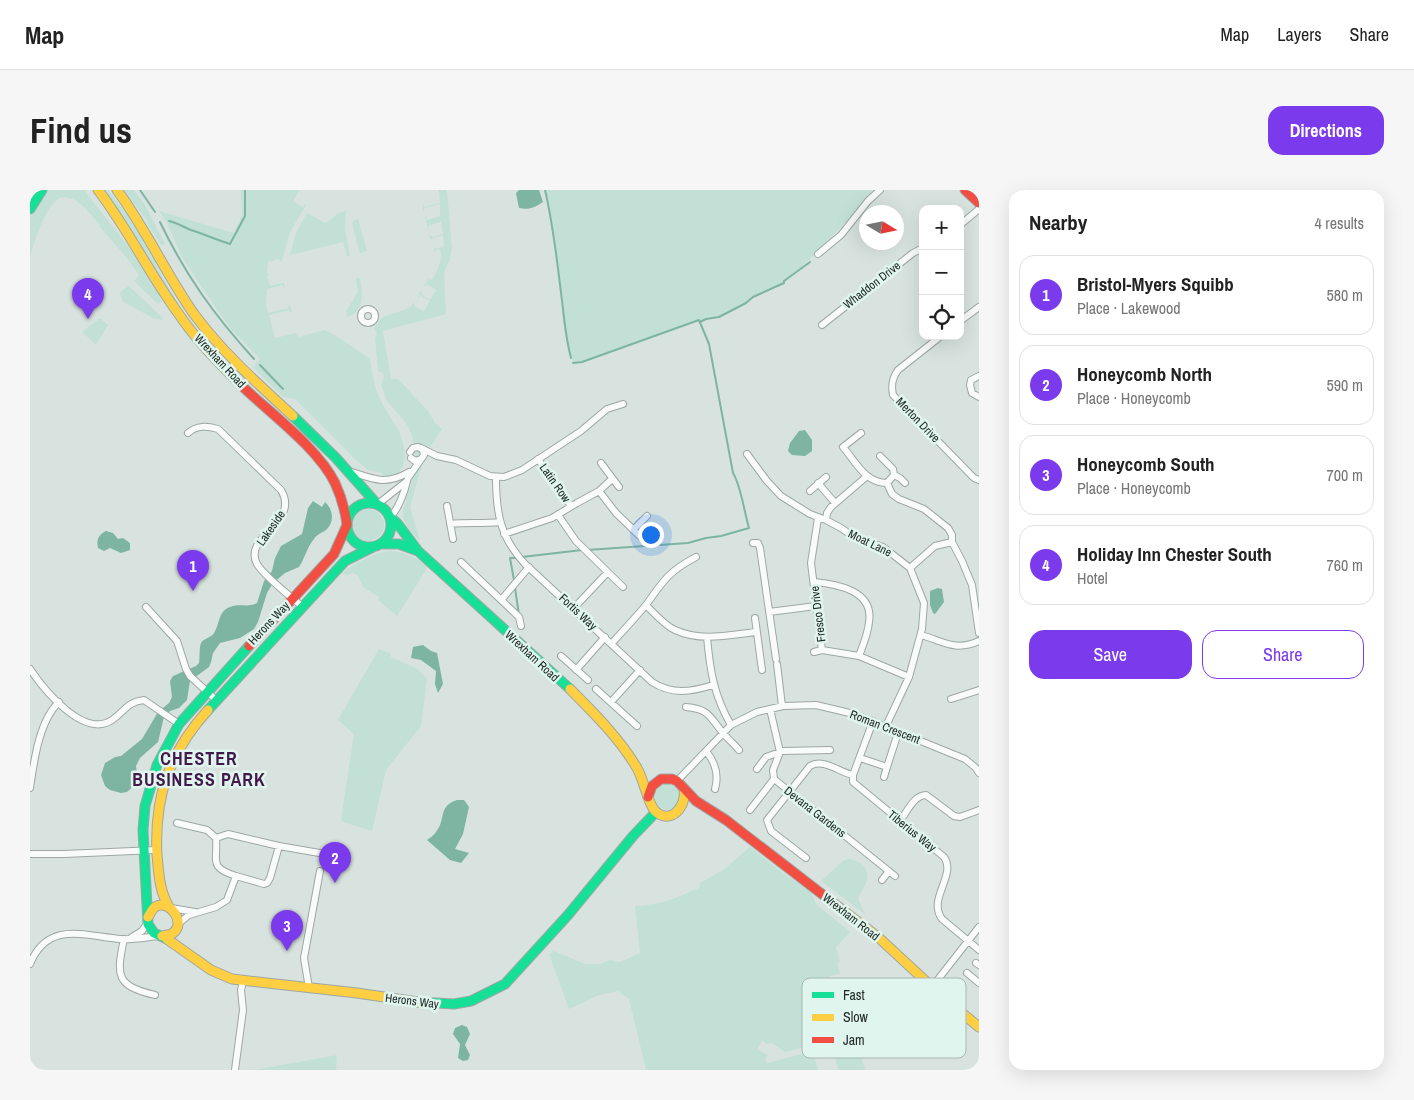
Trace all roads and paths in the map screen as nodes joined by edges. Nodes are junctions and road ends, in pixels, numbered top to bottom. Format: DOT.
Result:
graph roads {
  1 [pos="42,190"];
  2 [pos="89,190"];
  3 [pos="98,190"];
  4 [pos="117,190"];
  5 [pos="880,190"];
  6 [pos="965,190"];
  7 [pos="979,203"];
  8 [pos="30,209"];
  9 [pos="979,209"];
  10 [pos="116,216"];
  11 [pos="964,222"];
  12 [pos="919,250"];
  13 [pos="818,254"];
  14 [pos="979,307"];
  15 [pos="964,318"];
  16 [pos="822,324"];
  17 [pos="936,340"];
  18 [pos="979,376"];
  19 [pos="979,397"];
  20 [pos="623,404"];
  21 [pos="188,433"];
  22 [pos="861,433"];
  23 [pos="421,448"];
  24 [pos="747,454"];
  25 [pos="437,456"];
  26 [pos="880,456"];
  27 [pos="422,459"];
  28 [pos="538,459"];
  29 [pos="601,463"];
  30 [pos="346,470"];
  31 [pos="894,475"];
  32 [pos="496,477"];
  33 [pos="826,477"];
  34 [pos="866,477"];
  35 [pos="612,479"];
  36 [pos="979,480"];
  37 [pos="886,483"];
  38 [pos="905,483"];
  39 [pos="818,484"];
  40 [pos="619,487"];
  41 [pos="599,491"];
  42 [pos="810,491"];
  43 [pos="835,503"];
  44 [pos="377,504"];
  45 [pos="447,506"];
  46 [pos="571,506"];
  47 [pos="558,515"];
  48 [pos="647,516"];
  49 [pos="390,518"];
  50 [pos="818,518"];
  51 [pos="826,520"];
  52 [pos="500,522"];
  53 [pos="450,524"];
  54 [pos="346,525"];
  55 [pos="633,530"];
  56 [pos="504,534"];
  57 [pos="453,539"];
  58 [pos="645,541"];
  59 [pos="952,542"];
  60 [pos="754,543"];
  61 [pos="377,546"];
  62 [pos="418,551"];
  63 [pos="696,557"];
  64 [pos="461,562"];
  65 [pos="530,567"];
  66 [pos="910,568"];
  67 [pos="607,572"];
  68 [pos="814,582"];
  69 [pos="623,587"];
  70 [pos="293,598"];
  71 [pos="502,599"];
  72 [pos="646,605"];
  73 [pos="816,606"];
  74 [pos="146,607"];
  75 [pos="303,607"];
  76 [pos="574,608"];
  77 [pos="769,612"];
  78 [pos="754,618"];
  79 [pos="521,626"];
  80 [pos="756,632"];
  81 [pos="979,633"];
  82 [pos="921,635"];
  83 [pos="605,637"];
  84 [pos="707,638"];
  85 [pos="979,642"];
  86 [pos="612,643"];
  87 [pos="822,650"];
  88 [pos="814,652"];
  89 [pos="561,656"];
  90 [pos="859,656"];
  91 [pos="30,669"];
  92 [pos="576,670"];
  93 [pos="640,670"];
  94 [pos="762,670"];
  95 [pos="909,677"];
  96 [pos="588,680"];
  97 [pos="713,685"];
  98 [pos="596,689"];
  99 [pos="979,690"];
  100 [pos="206,692"];
  101 [pos="951,698"];
  102 [pos="216,700"];
  103 [pos="58,702"];
  104 [pos="611,702"];
  105 [pos="782,706"];
  106 [pos="686,707"];
  107 [pos="770,709"];
  108 [pos="873,721"];
  109 [pos="179,724"];
  110 [pos="637,726"];
  111 [pos="731,726"];
  112 [pos="886,726"];
  113 [pos="723,733"];
  114 [pos="896,739"];
  115 [pos="739,750"];
  116 [pos="830,750"];
  117 [pos="706,751"];
  118 [pos="780,752"];
  119 [pos="860,758"];
  120 [pos="887,767"];
  121 [pos="637,769"];
  122 [pos="757,769"];
  123 [pos="979,773"];
  124 [pos="852,775"];
  125 [pos="884,776"];
  126 [pos="661,779"];
  127 [pos="774,779"];
  128 [pos="677,781"];
  129 [pos="30,788"];
  130 [pos="684,789"];
  131 [pos="715,789"];
  132 [pos="789,792"];
  133 [pos="648,797"];
  134 [pos="680,810"];
  135 [pos="750,810"];
  136 [pos="979,810"];
  137 [pos="656,812"];
  138 [pos="716,814"];
  139 [pos="900,821"];
  140 [pos="177,823"];
  141 [pos="216,838"];
  142 [pos="279,846"];
  143 [pos="156,850"];
  144 [pos="144,852"];
  145 [pos="30,854"];
  146 [pos="331,855"];
  147 [pos="806,858"];
  148 [pos="320,871"];
  149 [pos="889,871"];
  150 [pos="236,876"];
  151 [pos="895,876"];
  152 [pos="882,880"];
  153 [pos="170,908"];
  154 [pos="195,912"];
  155 [pos="148,920"];
  156 [pos="178,925"];
  157 [pos="979,927"];
  158 [pos="160,936"];
  159 [pos="127,938"];
  160 [pos="968,940"];
  161 [pos="186,950"];
  162 [pos="979,950"];
  163 [pos="30,964"];
  164 [pos="967,973"];
  165 [pos="922,978"];
  166 [pos="939,978"];
  167 [pos="243,981"];
  168 [pos="979,983"];
  169 [pos="308,988"];
  170 [pos="155,994"];
  171 [pos="966,1016"];
  172 [pos="979,1027"];
  173 [pos="236,1070"];
  1 -- 8 [label="main road"];
  2 -- 10 [label="main road"];
  3 -- 10 [label="main road, Wrexham Road"];
  4 -- 30 [label="main road, Wrexham Road"];
  5 -- 13 [label="street"];
  6 -- 7 [label="main road"];
  9 -- 11 [label="street"];
  10 -- 54 [label="main road, Wrexham Road"];
  12 -- 16 [label="street, Whaddon Drive"];
  14 -- 15 [label="street"];
  17 -- 36 [label="street, Merton Drive"];
  18 -- 19 [label="street"];
  20 -- 28 [label="street"];
  21 -- 70 [label="street, Lakeside"];
  22 -- 34 [label="street"];
  23 -- 25 [label="street"];
  23 -- 27 [label="street"];
  23 -- 27 [label="street"];
  24 -- 50 [label="street, Moat Lane"];
  25 -- 27 [label="street"];
  25 -- 32 [label="street"];
  26 -- 31 [label="street"];
  27 -- 30 [label="street"];
  28 -- 32 [label="street"];
  28 -- 46 [label="street, Latin Row"];
  29 -- 35 [label="street"];
  30 -- 44 [label="main road, Wrexham Road"];
  31 -- 37 [label="street"];
  31 -- 38 [label="street"];
  32 -- 52 [label="street, Fortis Way"];
  33 -- 39 [label="street"];
  34 -- 37 [label="street"];
  34 -- 43 [label="street"];
  35 -- 40 [label="street"];
  35 -- 41 [label="street"];
  37 -- 59 [label="street"];
  39 -- 42 [label="street"];
  39 -- 43 [label="street"];
  41 -- 46 [label="street"];
  41 -- 55 [label="street"];
  43 -- 51 [label="street"];
  44 -- 49 [label="main road"];
  44 -- 49 [label="street"];
  44 -- 54 [label="main road"];
  45 -- 53 [label="street"];
  46 -- 47 [label="street"];
  47 -- 56 [label="street"];
  47 -- 67 [label="street"];
  48 -- 55 [label="street"];
  49 -- 61 [label="main road"];
  49 -- 62 [label="main road, Wrexham Road"];
  50 -- 51 [label="street, Moat Lane"];
  50 -- 68 [label="street, Fresco Drive"];
  51 -- 66 [label="street, Moat Lane"];
  52 -- 53 [label="street"];
  52 -- 56 [label="street, Fortis Way"];
  53 -- 57 [label="street"];
  54 -- 61 [label="main road"];
  54 -- 70 [label="main road, Herons Way"];
  55 -- 58 [label="street"];
  56 -- 65 [label="street, Fortis Way"];
  59 -- 66 [label="street"];
  59 -- 81 [label="street"];
  60 -- 77 [label="street"];
  61 -- 62 [label="main road, Wrexham Road"];
  61 -- 75 [label="main road, Herons Way"];
  62 -- 121 [label="main road, Wrexham Road"];
  63 -- 72 [label="street"];
  64 -- 71 [label="street"];
  65 -- 71 [label="street"];
  65 -- 76 [label="street, Fortis Way"];
  66 -- 82 [label="street, Moat Lane"];
  67 -- 69 [label="street"];
  67 -- 76 [label="street"];
  68 -- 73 [label="street, Fresco Drive"];
  68 -- 90 [label="street"];
  70 -- 75 [label="street, Lakeside"];
  70 -- 100 [label="main road, Herons Way"];
  71 -- 79 [label="street"];
  72 -- 84 [label="street"];
  72 -- 86 [label="street"];
  73 -- 77 [label="street"];
  73 -- 87 [label="street, Fresco Drive"];
  74 -- 100 [label="street"];
  75 -- 102 [label="main road, Herons Way"];
  76 -- 83 [label="street, Fortis Way"];
  77 -- 105 [label="street"];
  78 -- 80 [label="street"];
  80 -- 84 [label="street"];
  80 -- 94 [label="street"];
  82 -- 85 [label="street"];
  82 -- 95 [label="street, Moat Lane"];
  83 -- 86 [label="street, Fortis Way"];
  83 -- 92 [label="street"];
  84 -- 97 [label="street"];
  86 -- 93 [label="street, Fortis Way"];
  87 -- 88 [label="street"];
  87 -- 90 [label="street, Fresco Drive"];
  89 -- 92 [label="street"];
  90 -- 95 [label="street, Fresco Drive"];
  91 -- 103 [label="street"];
  92 -- 96 [label="street"];
  93 -- 97 [label="street, Fortis Way"];
  93 -- 104 [label="street"];
  95 -- 112 [label="street, Moat Lane"];
  97 -- 111 [label="street"];
  98 -- 104 [label="street"];
  99 -- 101 [label="street"];
  100 -- 102 [label="street"];
  100 -- 109 [label="main road, Herons Way"];
  102 -- 143 [label="main road, Herons Way"];
  103 -- 109 [label="street"];
  103 -- 129 [label="street"];
  104 -- 110 [label="street"];
  105 -- 107 [label="street, Roman Crescent"];
  105 -- 108 [label="street, Roman Crescent"];
  106 -- 113 [label="street"];
  107 -- 111 [label="street, Roman Crescent"];
  107 -- 118 [label="street, Devana Gardens"];
  108 -- 112 [label="street, Roman Crescent"];
  108 -- 119 [label="street"];
  109 -- 144 [label="main road, Herons Way"];
  111 -- 113 [label="street, Roman Crescent"];
  112 -- 123 [label="street, Roman Crescent"];
  113 -- 115 [label="street"];
  113 -- 117 [label="street, Roman Crescent"];
  114 -- 120 [label="street"];
  116 -- 118 [label="street"];
  117 -- 128 [label="street, Roman Crescent"];
  117 -- 131 [label="street"];
  118 -- 122 [label="street"];
  118 -- 127 [label="street, Devana Gardens"];
  119 -- 120 [label="street"];
  119 -- 124 [label="street"];
  120 -- 125 [label="street"];
  121 -- 126 [label="main road"];
  121 -- 133 [label="main road, Wrexham Road"];
  124 -- 132 [label="street"];
  124 -- 139 [label="street, Tiberius Way"];
  126 -- 128 [label="main road"];
  126 -- 133 [label="main road"];
  127 -- 132 [label="street, Devana Gardens"];
  127 -- 135 [label="street"];
  128 -- 130 [label="main road"];
  130 -- 134 [label="main road"];
  130 -- 138 [label="main road, Wrexham Road"];
  132 -- 147 [label="street"];
  132 -- 149 [label="street, Devana Gardens"];
  133 -- 137 [label="main road"];
  134 -- 137 [label="main road"];
  134 -- 138 [label="main road, Wrexham Road"];
  136 -- 139 [label="street"];
  137 -- 169 [label="main road, Herons Way"];
  138 -- 165 [label="main road, Wrexham Road"];
  139 -- 160 [label="street, Tiberius Way"];
  140 -- 141 [label="street"];
  141 -- 142 [label="street"];
  141 -- 150 [label="street"];
  142 -- 146 [label="street"];
  142 -- 150 [label="street"];
  143 -- 144 [label="street"];
  143 -- 153 [label="main road, Herons Way"];
  144 -- 145 [label="street"];
  144 -- 155 [label="main road, Herons Way"];
  148 -- 169 [label="street"];
  149 -- 151 [label="street, Devana Gardens"];
  149 -- 152 [label="street"];
  150 -- 154 [label="street"];
  153 -- 154 [label="street"];
  153 -- 155 [label="main road"];
  153 -- 156 [label="main road"];
  154 -- 156 [label="street"];
  155 -- 158 [label="main road"];
  155 -- 159 [label="street"];
  156 -- 158 [label="main road"];
  156 -- 161 [label="main road"];
  157 -- 160 [label="street"];
  158 -- 159 [label="street"];
  158 -- 161 [label="main road, Herons Way"];
  159 -- 163 [label="street"];
  159 -- 170 [label="street"];
  160 -- 162 [label="street"];
  160 -- 166 [label="street"];
  161 -- 167 [label="main road, Herons Way"];
  164 -- 168 [label="street"];
  167 -- 169 [label="main road, Herons Way"];
  167 -- 173 [label="street"];
  171 -- 172 [label="main road, Wrexham Road"];
}
